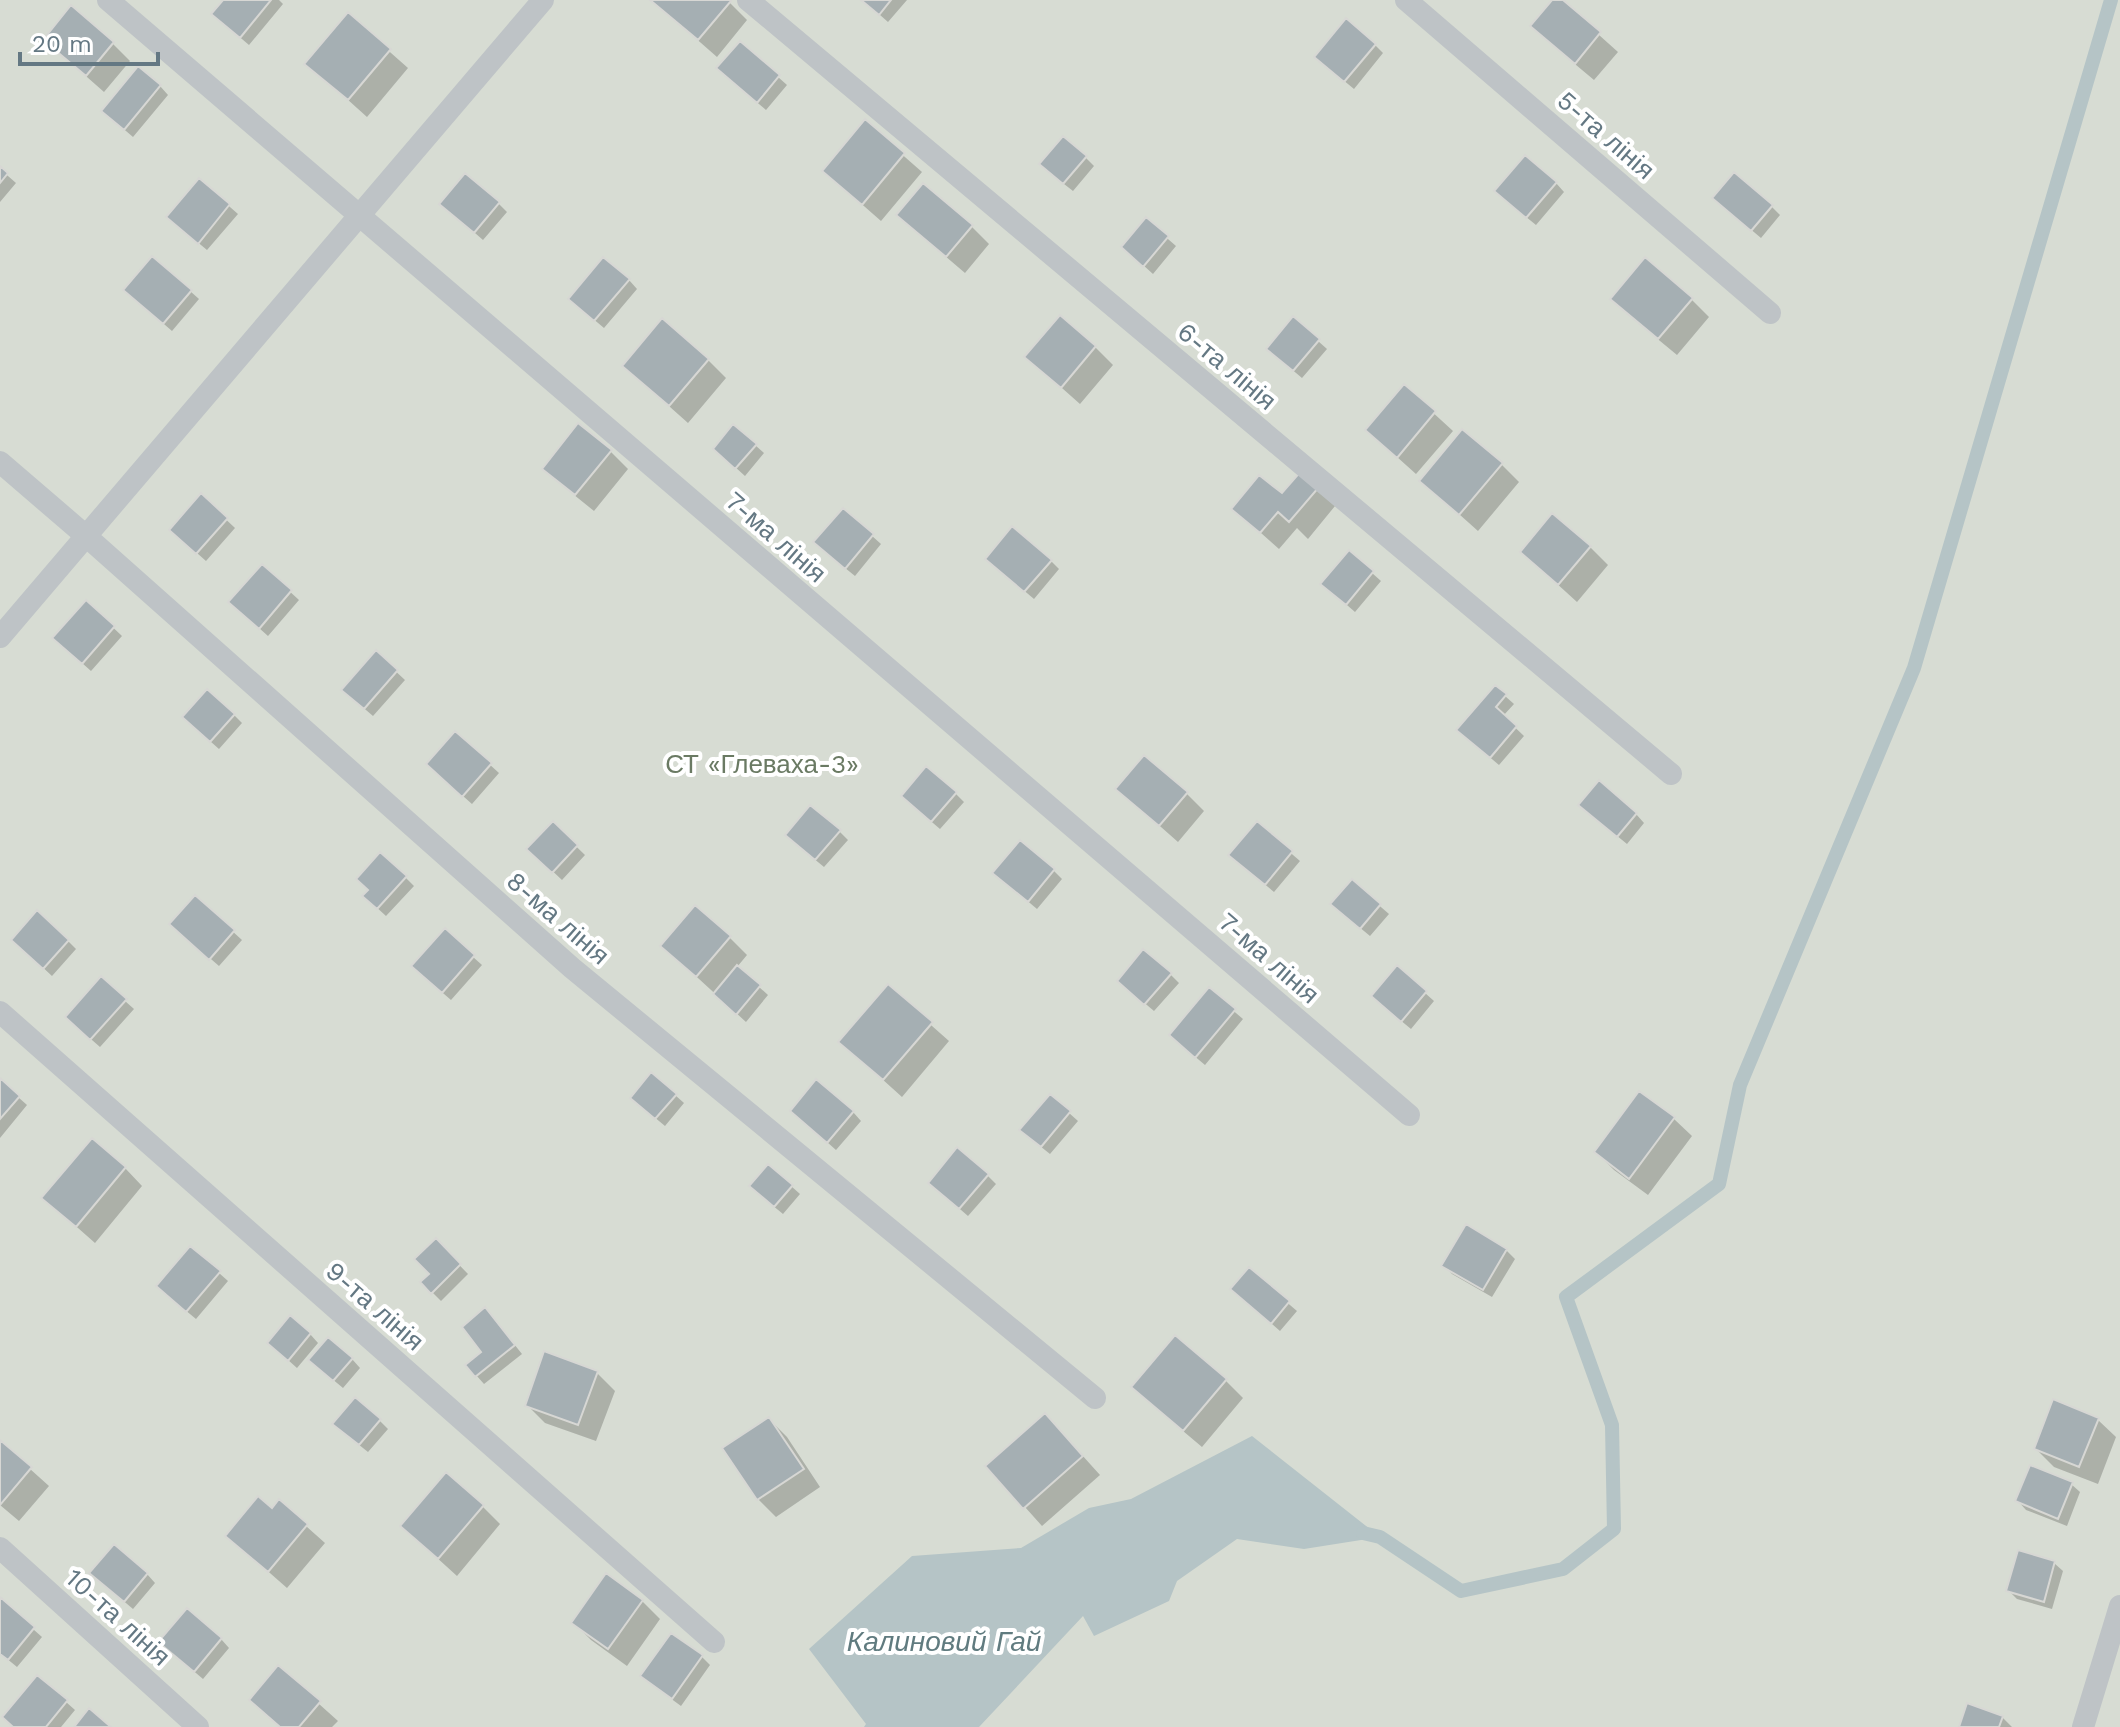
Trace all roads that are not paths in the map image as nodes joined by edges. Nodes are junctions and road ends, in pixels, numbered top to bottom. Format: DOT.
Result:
graph roads {
  1 [pos="108,0"];
  2 [pos="543,0"];
  3 [pos="748,0"];
  4 [pos="1406,0"];
  5 [pos="359,216"];
  6 [pos="1770,313"];
  7 [pos="0,462"];
  8 [pos="86,536"];
  9 [pos="0,637"];
  10 [pos="1671,774"];
  11 [pos="0,1012"];
  12 [pos="1409,1115"];
  13 [pos="1095,1398"];
  14 [pos="0,1548"];
  15 [pos="2120,1606"];
  16 [pos="714,1642"];
  17 [pos="198,1727"];
  18 [pos="2083,1727"];
  1 -- 5 [label="lane, 7-ма лінія"];
  2 -- 5 [label="lane"];
  3 -- 10 [label="lane, 6-та лінія"];
  4 -- 6 [label="lane, 5-та лінія"];
  5 -- 8 [label="lane"];
  5 -- 12 [label="lane, 7-ма лінія"];
  7 -- 8 [label="lane, 8-ма лінія"];
  8 -- 9 [label="lane"];
  8 -- 13 [label="lane, 8-ма лінія"];
  11 -- 16 [label="lane, 9-та лінія"];
  14 -- 17 [label="lane, 10-та лінія"];
  15 -- 18 [label="lane"];
}
